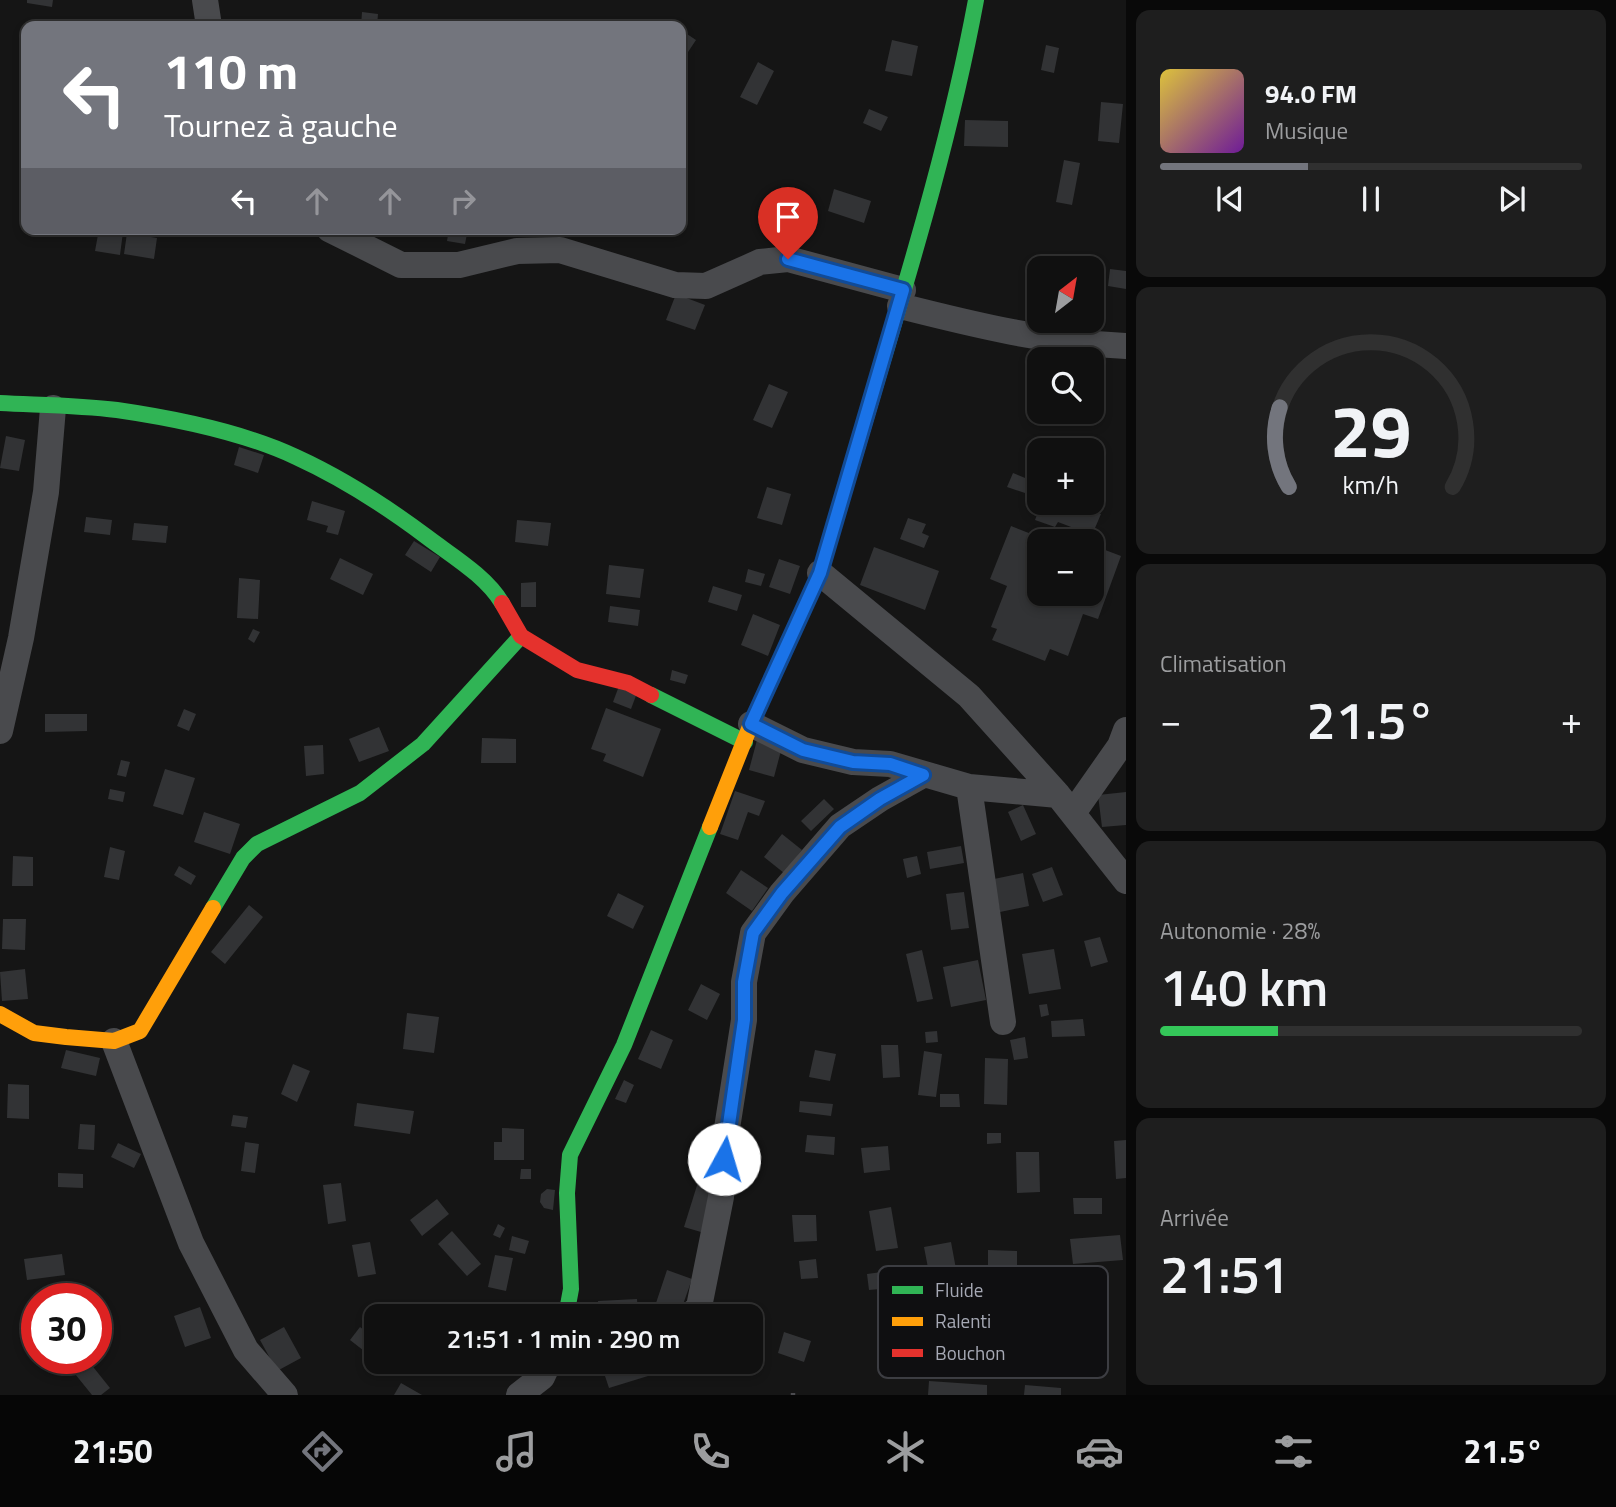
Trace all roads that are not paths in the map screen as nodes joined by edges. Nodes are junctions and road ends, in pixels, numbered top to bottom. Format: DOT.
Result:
graph roads {
  1 [pos="205,0"];
  2 [pos="976,0"];
  3 [pos="208,21"];
  4 [pos="341,235"];
  5 [pos="902,298"];
  6 [pos="1126,346"];
  7 [pos="0,403"];
  8 [pos="53,408"];
  9 [pos="820,573"];
  10 [pos="522,636"];
  11 [pos="1126,730"];
  12 [pos="0,731"];
  13 [pos="748,733"];
  14 [pos="923,775"];
  15 [pos="969,787"];
  16 [pos="1066,804"];
  17 [pos="1126,881"];
  18 [pos="0,1014"];
  19 [pos="1003,1022"];
  20 [pos="114,1041"];
  21 [pos="568,1304"];
  22 [pos="700,1304"];
  23 [pos="543,1374"];
  24 [pos="285,1395"];
  25 [pos="519,1395"];
  1 -- 3 [label="street"];
  2 -- 5 [label="street"];
  4 -- 5 [label="street"];
  5 -- 6 [label="street"];
  5 -- 9 [label="street"];
  7 -- 8 [label="street"];
  8 -- 10 [label="street"];
  8 -- 12 [label="street"];
  9 -- 13 [label="street"];
  9 -- 16 [label="street"];
  10 -- 13 [label="street"];
  10 -- 20 [label="street"];
  11 -- 16 [label="street"];
  13 -- 14 [label="street"];
  13 -- 21 [label="street"];
  14 -- 15 [label="street"];
  14 -- 22 [label="street"];
  15 -- 16 [label="street"];
  15 -- 19 [label="street"];
  16 -- 17 [label="street"];
  18 -- 20 [label="street"];
  20 -- 24 [label="street"];
  23 -- 25 [label="street"];
}
